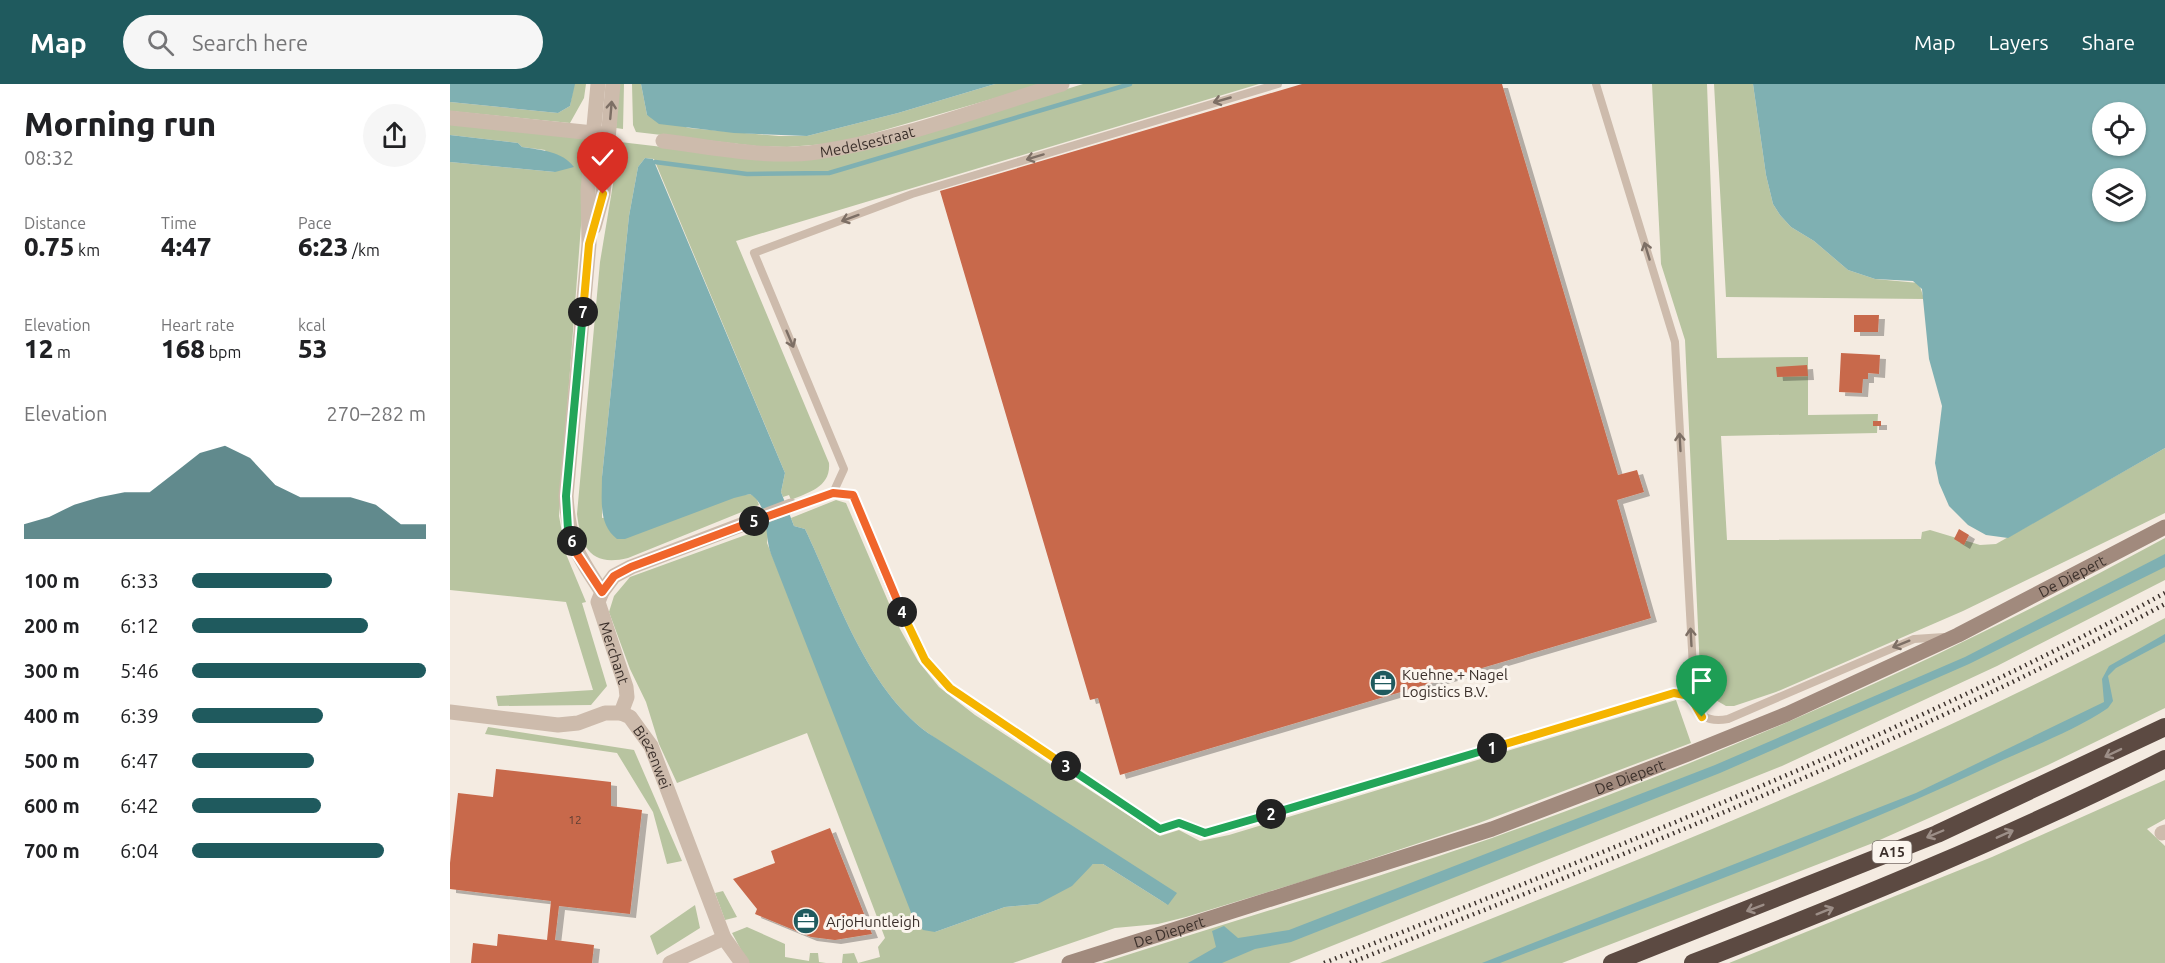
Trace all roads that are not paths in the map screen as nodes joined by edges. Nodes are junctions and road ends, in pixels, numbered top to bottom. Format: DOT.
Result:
graph roads {
  1 [pos="598,84"];
  2 [pos="613,84"];
  3 [pos="1062,84"];
  4 [pos="1278,84"];
  5 [pos="1596,84"];
  6 [pos="450,118"];
  7 [pos="593,133"];
  8 [pos="609,135"];
  9 [pos="663,141"];
  10 [pos="589,244"];
  11 [pos="833,493"];
  12 [pos="791,506"];
  13 [pos="2165,527"];
  14 [pos="602,592"];
  15 [pos="1958,636"];
  16 [pos="1690,696"];
  17 [pos="450,712"];
  18 [pos="621,713"];
  19 [pos="2165,727"];
  20 [pos="2165,759"];
  21 [pos="724,938"];
  22 [pos="670,963"];
  23 [pos="728,963"];
  24 [pos="742,963"];
  25 [pos="1069,963"];
  26 [pos="1612,963"];
  27 [pos="1693,963"];
  1 -- 7 [label="street"];
  8 -- 2 [label="street, one-way"];
  3 -- 9 [label="street, Medelsestraat"];
  4 -- 11 [label="lane, one-way"];
  16 -- 5 [label="lane, one-way"];
  6 -- 7 [label="street"];
  7 -- 8 [label="street"];
  7 -- 10 [label="street"];
  8 -- 10 [label="street"];
  10 -- 14 [label="street, Merchant"];
  11 -- 12 [label="lane"];
  11 -- 16 [label="lane"];
  12 -- 14 [label="street"];
  13 -- 15 [label="main road, De Diepert"];
  14 -- 18 [label="street, Merchant"];
  15 -- 16 [label="lane, one-way"];
  15 -- 25 [label="main road, De Diepert"];
  17 -- 18 [label="street, Biezenwei"];
  18 -- 21 [label="street, Biezenwei"];
  19 -- 26 [label="highway, A15, one-way"];
  27 -- 20 [label="highway, A15, one-way"];
  21 -- 22 [label="street"];
  21 -- 23 [label="street, Biezenwei"];
  21 -- 24 [label="street, Biezenwei"];
}
